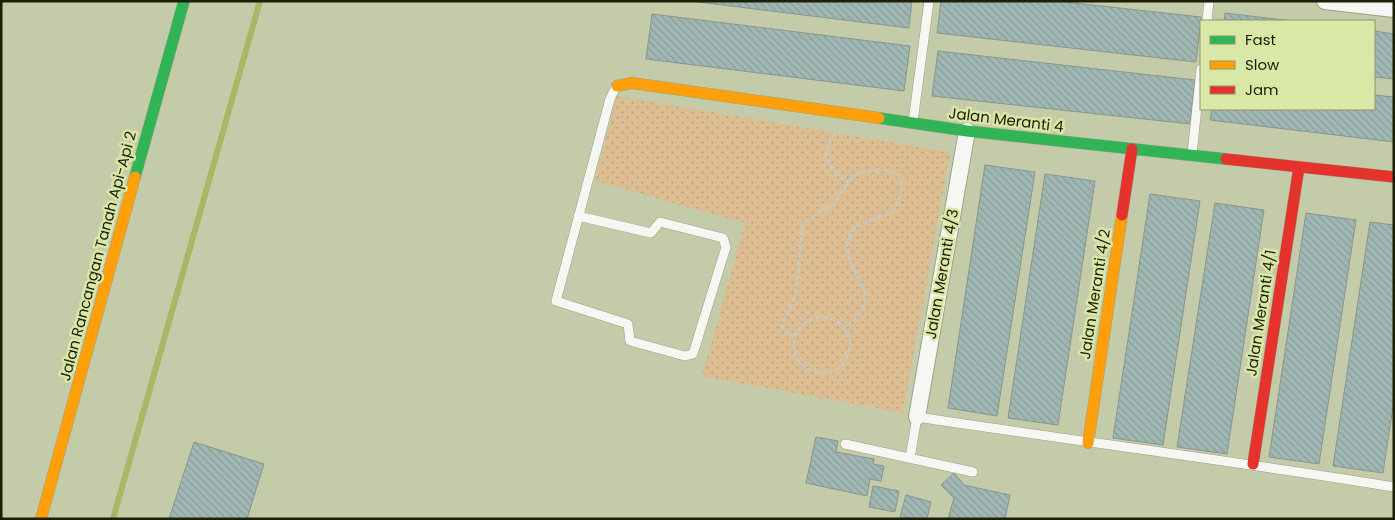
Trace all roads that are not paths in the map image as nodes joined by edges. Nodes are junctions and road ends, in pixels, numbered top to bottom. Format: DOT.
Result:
graph roads {
  1 [pos="184,1"];
  2 [pos="928,1"];
  3 [pos="1209,1"];
  4 [pos="1325,1"];
  5 [pos="1394,9"];
  6 [pos="1207,20"];
  7 [pos="1200,78"];
  8 [pos="617,86"];
  9 [pos="912,124"];
  10 [pos="967,131"];
  11 [pos="1132,149"];
  12 [pos="1191,157"];
  13 [pos="1299,167"];
  14 [pos="1394,178"];
  15 [pos="578,216"];
  16 [pos="917,417"];
  17 [pos="1088,443"];
  18 [pos="845,444"];
  19 [pos="910,458"];
  20 [pos="1253,464"];
  21 [pos="974,472"];
  22 [pos="1394,488"];
  23 [pos="41,519"];
  1 -- 23 [label="street, Jalan Rancangan Tanah Api-Api 2"];
  2 -- 9 [label="lane"];
  3 -- 6 [label="lane"];
  4 -- 5 [label="street"];
  7 -- 12 [label="lane"];
  8 -- 9 [label="street, Jalan Meranti 4"];
  8 -- 15 [label="lane"];
  9 -- 10 [label="street, Jalan Meranti 4"];
  10 -- 11 [label="street, Jalan Meranti 4"];
  10 -- 16 [label="street, Jalan Meranti 4/3"];
  11 -- 12 [label="street, Jalan Meranti 4"];
  11 -- 17 [label="street, Jalan Meranti 4/2"];
  12 -- 13 [label="street, Jalan Meranti 4"];
  13 -- 14 [label="street, Jalan Meranti 4"];
  13 -- 20 [label="street, Jalan Meranti 4/1"];
  15 -- 15 [label="lane"];
  16 -- 17 [label="lane"];
  16 -- 19 [label="lane"];
  17 -- 20 [label="lane"];
  18 -- 19 [label="lane"];
  19 -- 21 [label="lane"];
  20 -- 22 [label="lane"];
}
